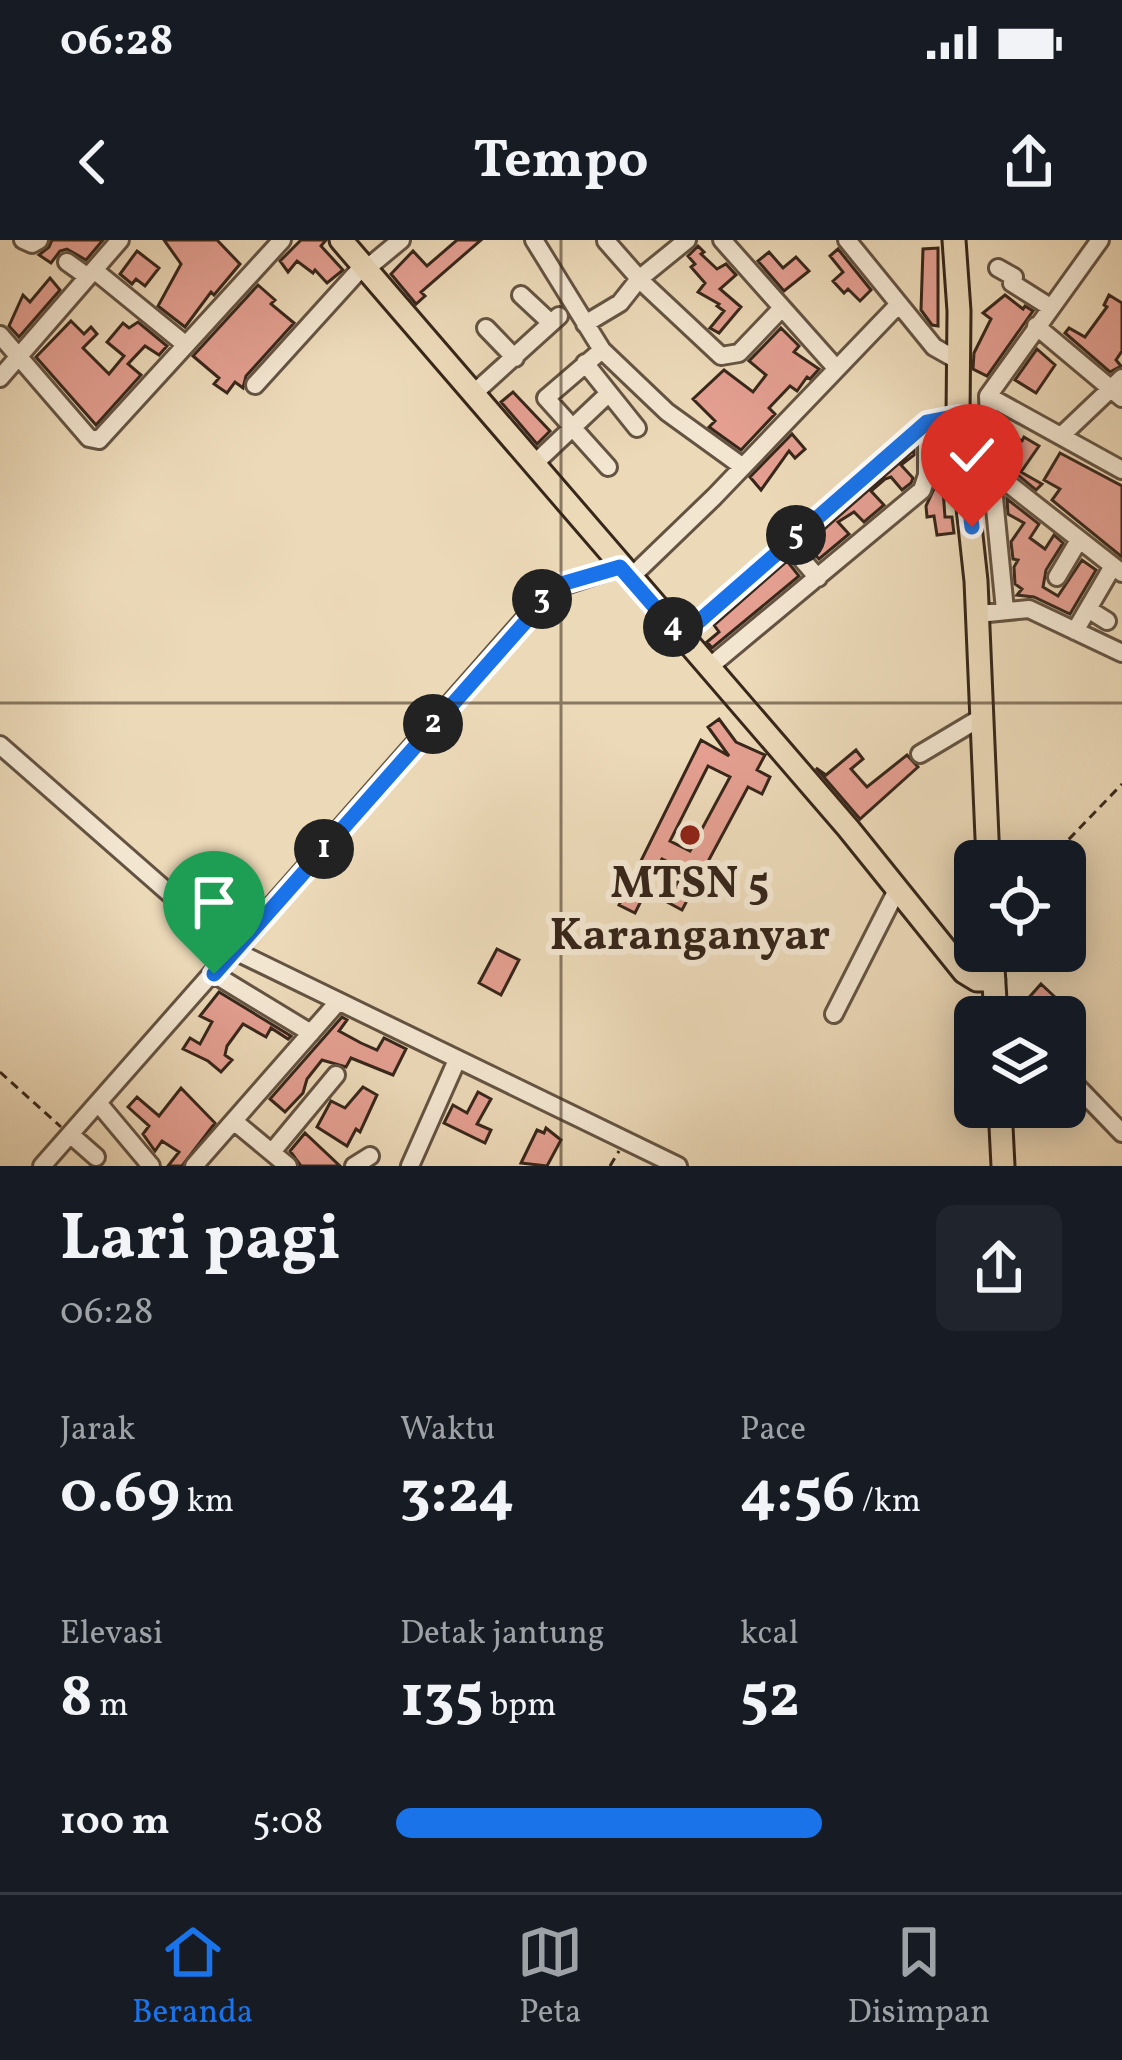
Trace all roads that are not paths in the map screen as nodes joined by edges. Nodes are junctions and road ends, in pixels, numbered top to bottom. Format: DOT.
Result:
graph roads {
  1 [pos="23,240"];
  2 [pos="39,240"];
  3 [pos="120,240"];
  4 [pos="282,240"];
  5 [pos="341,240"];
  6 [pos="401,240"];
  7 [pos="534,240"];
  8 [pos="687,240"];
  9 [pos="722,240"];
  10 [pos="848,240"];
  11 [pos="954,240"];
  12 [pos="1100,240"];
  13 [pos="606,241"];
  14 [pos="67,262"];
  15 [pos="365,268"];
  16 [pos="998,268"];
  17 [pos="91,274"];
  18 [pos="639,279"];
  19 [pos="521,295"];
  20 [pos="899,304"];
  21 [pos="1050,307"];
  22 [pos="782,308"];
  23 [pos="585,324"];
  24 [pos="1036,326"];
  25 [pos="486,328"];
  26 [pos="0,335"];
  27 [pos="186,345"];
  28 [pos="602,350"];
  29 [pos="20,356"];
  30 [pos="515,358"];
  31 [pos="957,360"];
  32 [pos="585,363"];
  33 [pos="836,368"];
  34 [pos="0,378"];
  35 [pos="255,385"];
  36 [pos="1119,389"];
  37 [pos="473,394"];
  38 [pos="608,394"];
  39 [pos="988,396"];
  40 [pos="958,416"];
  41 [pos="927,422"];
  42 [pos="638,428"];
  43 [pos="574,429"];
  44 [pos="1061,436"];
  45 [pos="532,465"];
  46 [pos="608,466"];
  47 [pos="743,467"];
  48 [pos="978,467"];
  49 [pos="1122,470"];
  50 [pos="1079,540"];
  51 [pos="787,542"];
  52 [pos="1118,567"];
  53 [pos="625,572"];
  54 [pos="1057,577"];
  55 [pos="818,578"];
  56 [pos="1005,610"];
  57 [pos="1088,610"];
  58 [pos="980,614"];
  59 [pos="1108,621"];
  60 [pos="1075,631"];
  61 [pos="681,637"];
  62 [pos="1122,653"];
  63 [pos="708,668"];
  64 [pos="982,717"];
  65 [pos="0,745"];
  66 [pos="920,754"];
  67 [pos="987,840"];
  68 [pos="898,888"];
  69 [pos="235,951"];
  70 [pos="993,972"];
  71 [pos="214,974"];
  72 [pos="994,980"];
  73 [pos="997,996"];
  74 [pos="338,1002"];
  75 [pos="834,1014"];
  76 [pos="310,1033"];
  77 [pos="457,1060"];
  78 [pos="336,1075"];
  79 [pos="1086,1096"];
  80 [pos="99,1104"];
  81 [pos="236,1122"];
  82 [pos="1001,1128"];
  83 [pos="1122,1133"];
  84 [pos="70,1135"];
  85 [pos="272,1152"];
  86 [pos="96,1157"];
  87 [pos="42,1166"];
  88 [pos="151,1166"];
  89 [pos="194,1166"];
  90 [pos="288,1166"];
  91 [pos="410,1166"];
  92 [pos="678,1166"];
  93 [pos="1003,1166"];
  1 -- 2 [label="street"];
  3 -- 17 [label="street"];
  4 -- 27 [label="street"];
  5 -- 15 [label="main road"];
  6 -- 15 [label="street"];
  7 -- 23 [label="street"];
  8 -- 18 [label="street"];
  9 -- 22 [label="street"];
  10 -- 20 [label="street"];
  11 -- 31 [label="main road"];
  12 -- 21 [label="street"];
  13 -- 18 [label="street"];
  14 -- 17 [label="street"];
  15 -- 35 [label="street"];
  15 -- 37 [label="main road"];
  16 -- 21 [label="street"];
  17 -- 27 [label="street"];
  17 -- 29 [label="street"];
  18 -- 22 [label="street"];
  18 -- 23 [label="street"];
  19 -- 30 [label="street"];
  20 -- 31 [label="street"];
  20 -- 33 [label="street"];
  21 -- 24 [label="street"];
  22 -- 33 [label="street"];
  23 -- 28 [label="street"];
  24 -- 36 [label="street"];
  24 -- 39 [label="street"];
  25 -- 30 [label="street"];
  26 -- 29 [label="street"];
  27 -- 29 [label="street"];
  28 -- 32 [label="street"];
  28 -- 47 [label="street"];
  29 -- 34 [label="street"];
  30 -- 37 [label="street"];
  31 -- 40 [label="main road"];
  32 -- 38 [label="street"];
  32 -- 43 [label="street"];
  33 -- 47 [label="street"];
  36 -- 44 [label="street"];
  37 -- 45 [label="main road"];
  38 -- 42 [label="street"];
  38 -- 43 [label="street"];
  39 -- 44 [label="street"];
  39 -- 48 [label="street"];
  40 -- 41 [label="street"];
  40 -- 48 [label="main road"];
  41 -- 51 [label="street"];
  41 -- 55 [label="street"];
  43 -- 45 [label="street"];
  43 -- 46 [label="street"];
  44 -- 49 [label="street"];
  45 -- 53 [label="main road"];
  47 -- 53 [label="street"];
  48 -- 50 [label="street"];
  48 -- 56 [label="street"];
  48 -- 58 [label="main road"];
  50 -- 52 [label="street"];
  50 -- 54 [label="street"];
  51 -- 55 [label="street"];
  51 -- 61 [label="street"];
  52 -- 57 [label="street"];
  53 -- 61 [label="main road"];
  53 -- 69 [label="street"];
  55 -- 63 [label="street"];
  56 -- 58 [label="street"];
  56 -- 60 [label="street"];
  57 -- 59 [label="street"];
  57 -- 60 [label="street"];
  58 -- 64 [label="main road"];
  60 -- 62 [label="street"];
  61 -- 63 [label="main road"];
  63 -- 68 [label="main road"];
  64 -- 66 [label="street"];
  64 -- 67 [label="main road"];
  65 -- 69 [label="street"];
  68 -- 72 [label="main road"];
  68 -- 75 [label="street"];
  69 -- 71 [label="street"];
  69 -- 74 [label="street"];
  70 -- 72 [label="main road"];
  71 -- 76 [label="street"];
  71 -- 80 [label="street"];
  72 -- 73 [label="main road"];
  74 -- 76 [label="street"];
  74 -- 77 [label="street"];
  76 -- 81 [label="street"];
  77 -- 91 [label="street"];
  77 -- 92 [label="street"];
  78 -- 85 [label="street"];
  79 -- 83 [label="street"];
  80 -- 84 [label="street"];
  80 -- 88 [label="street"];
  81 -- 85 [label="street"];
  81 -- 89 [label="street"];
  82 -- 93 [label="main road"];
  84 -- 86 [label="street"];
  84 -- 87 [label="street"];
  85 -- 90 [label="street"];
}
